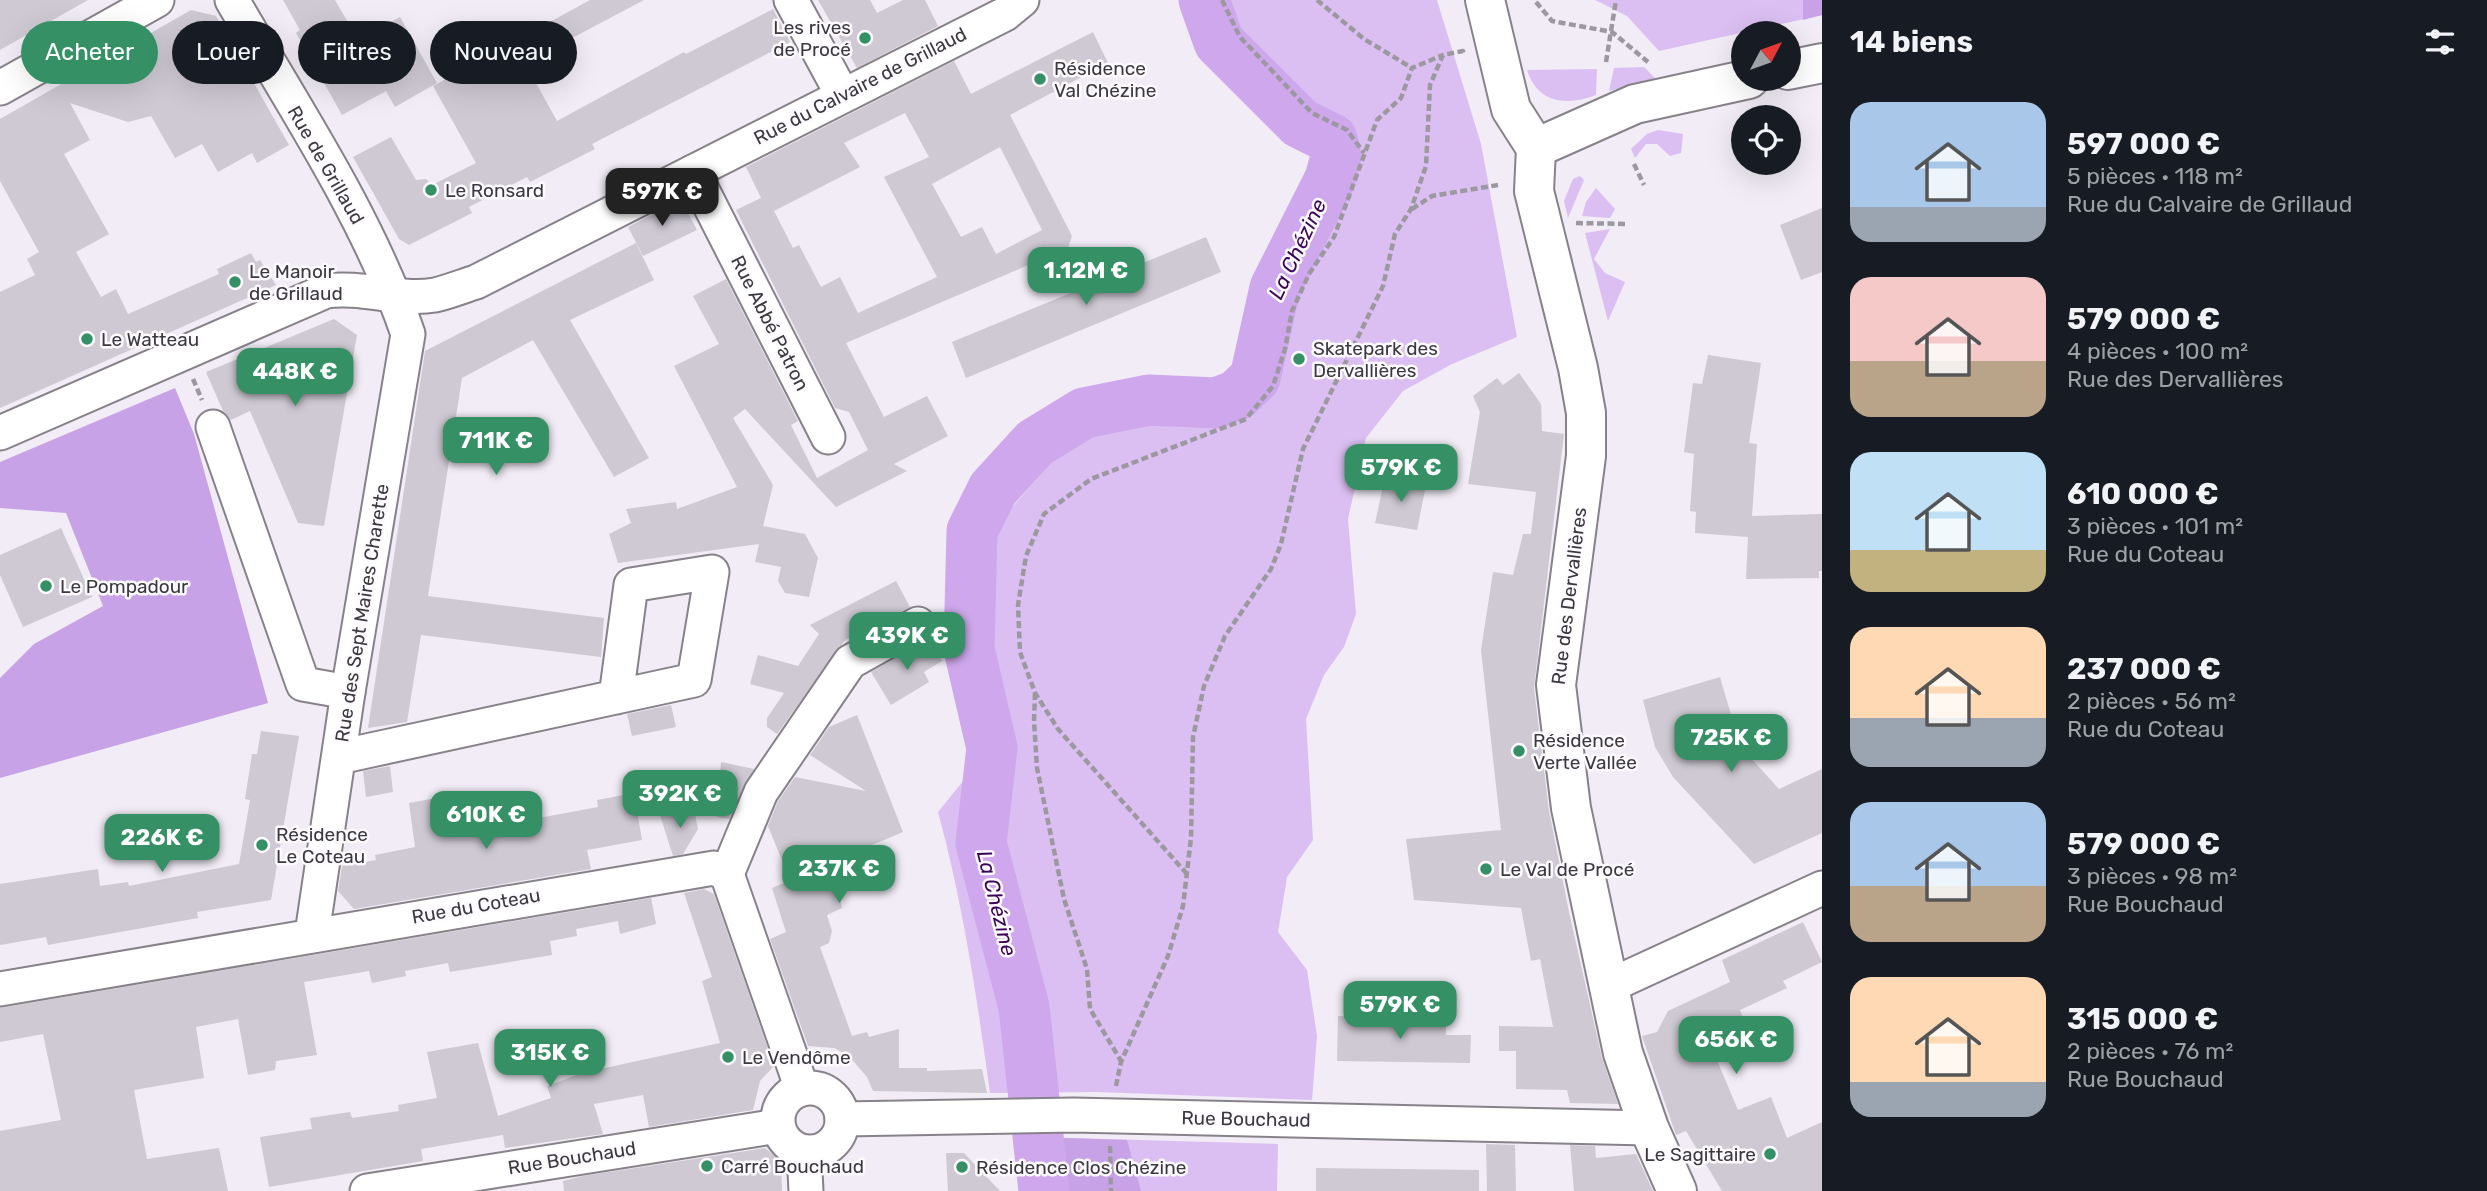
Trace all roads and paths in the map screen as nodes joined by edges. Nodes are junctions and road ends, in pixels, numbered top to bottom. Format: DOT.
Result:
graph roads {
  1 [pos="157,0"];
  2 [pos="232,0"];
  3 [pos="791,0"];
  4 [pos="1022,0"];
  5 [pos="1222,0"];
  6 [pos="1317,0"];
  7 [pos="1485,0"];
  8 [pos="1616,0"];
  9 [pos="1536,2"];
  10 [pos="1612,32"];
  11 [pos="1443,55"];
  12 [pos="1648,61"];
  13 [pos="1606,62"];
  14 [pos="1822,62"];
  15 [pos="1466,64"];
  16 [pos="1801,67"];
  17 [pos="1412,68"];
  18 [pos="1731,83"];
  19 [pos="0,88"];
  20 [pos="842,94"];
  21 [pos="1536,148"];
  22 [pos="1364,154"];
  23 [pos="1634,164"];
  24 [pos="693,172"];
  25 [pos="1498,184"];
  26 [pos="1644,185"];
  27 [pos="1411,209"];
  28 [pos="1576,223"];
  29 [pos="1628,224"];
  30 [pos="395,295"];
  31 [pos="182,353"];
  32 [pos="213,427"];
  33 [pos="0,433"];
  34 [pos="828,438"];
  35 [pos="918,624"];
  36 [pos="348,692"];
  37 [pos="1035,693"];
  38 [pos="616,697"];
  39 [pos="339,757"];
  40 [pos="727,874"];
  41 [pos="1187,874"];
  42 [pos="1822,888"];
  43 [pos="312,934"];
  44 [pos="1607,987"];
  45 [pos="0,989"];
  46 [pos="1121,1062"];
  47 [pos="803,1089"];
  48 [pos="1110,1116"];
  49 [pos="842,1119"];
  50 [pos="778,1126"];
  51 [pos="1649,1128"];
  52 [pos="804,1152"];
  53 [pos="367,1191"];
  54 [pos="806,1191"];
  55 [pos="1111,1191"];
  56 [pos="1677,1191"];
  1 -- 19 [label="street"];
  2 -- 30 [label="street, Rue de Grillaud"];
  3 -- 20 [label="street"];
  4 -- 20 [label="street, Rue du Calvaire de Grillaud"];
  5 -- 22 [label="path"];
  6 -- 17 [label="path"];
  7 -- 21 [label="main road"];
  8 -- 10 [label="path"];
  9 -- 10 [label="path"];
  10 -- 12 [label="path"];
  10 -- 13 [label="path"];
  11 -- 15 [label="path"];
  11 -- 17 [label="path"];
  11 -- 27 [label="path"];
  14 -- 16 [label="main road"];
  17 -- 22 [label="path"];
  18 -- 21 [label="main road"];
  20 -- 24 [label="street, Rue du Calvaire de Grillaud"];
  21 -- 44 [label="main road, Rue des Dervallières"];
  22 -- 37 [label="path"];
  23 -- 26 [label="path"];
  24 -- 30 [label="street, Rue du Calvaire de Grillaud"];
  24 -- 34 [label="street, Rue Abbé Patron"];
  25 -- 27 [label="path"];
  27 -- 41 [label="path"];
  28 -- 29 [label="path"];
  30 -- 31 [label="street, Rue du Calvaire de Grillaud"];
  30 -- 36 [label="street, Rue des Sept Maires Charette"];
  31 -- 32 [label="path"];
  31 -- 33 [label="street, Rue du Calvaire de Grillaud"];
  32 -- 36 [label="street"];
  35 -- 40 [label="street"];
  36 -- 39 [label="street, Rue des Sept Maires Charette"];
  37 -- 41 [label="path"];
  37 -- 46 [label="path"];
  38 -- 39 [label="street"];
  39 -- 43 [label="street, Rue des Sept Maires Charette"];
  40 -- 43 [label="street, Rue du Coteau"];
  40 -- 47 [label="street"];
  41 -- 46 [label="path"];
  42 -- 44 [label="street"];
  43 -- 45 [label="street, Rue du Coteau"];
  44 -- 51 [label="main road, Rue des Dervallières"];
  46 -- 48 [label="path"];
  47 -- 49 [label="street"];
  47 -- 50 [label="street"];
  48 -- 49 [label="street, Rue Bouchaud"];
  48 -- 51 [label="street, Rue Bouchaud"];
  48 -- 55 [label="path"];
  49 -- 52 [label="street"];
  50 -- 52 [label="street"];
  50 -- 53 [label="street, Rue Bouchaud"];
  51 -- 56 [label="main road, Rue des Dervallières"];
  52 -- 54 [label="street"];
}
